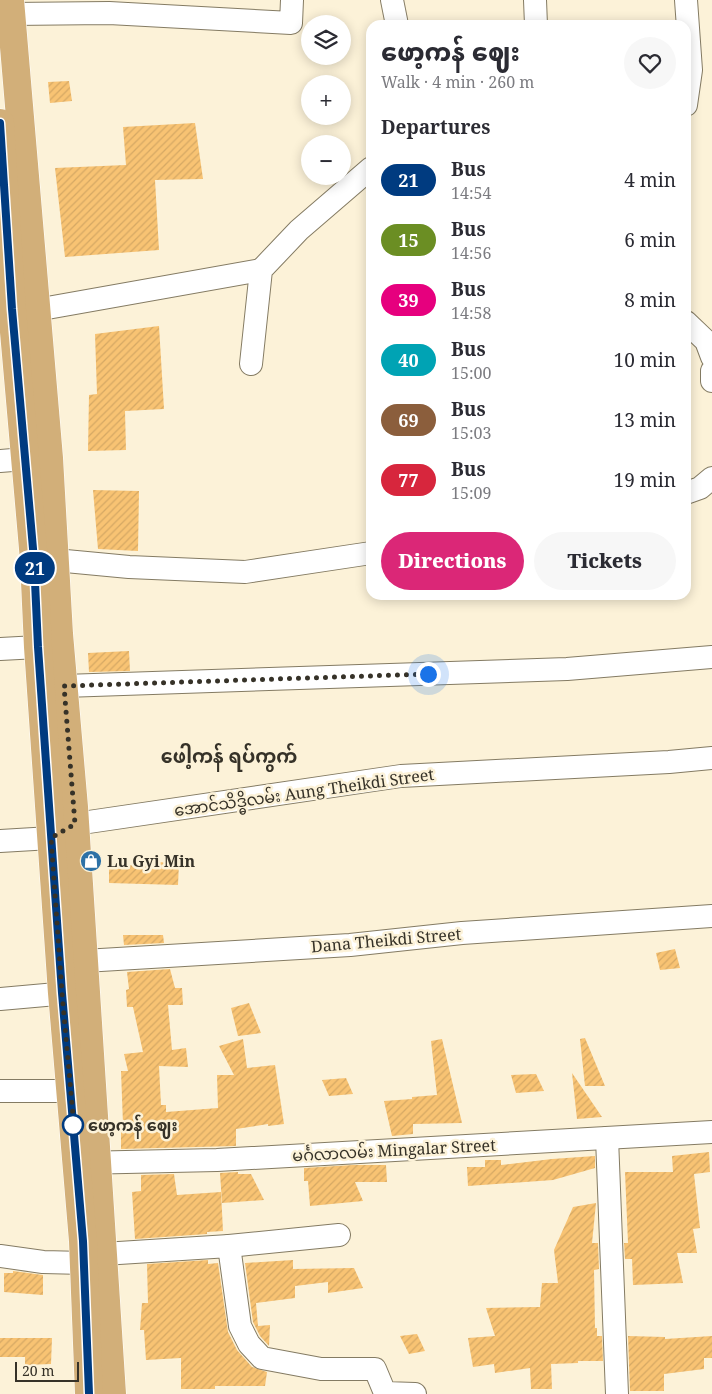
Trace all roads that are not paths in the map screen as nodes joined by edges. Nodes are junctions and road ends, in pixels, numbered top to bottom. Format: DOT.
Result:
graph roads {
  1 [pos="292,0"];
  2 [pos="392,0"];
  3 [pos="535,0"];
  4 [pos="686,0"];
  5 [pos="11,7"];
  6 [pos="396,20"];
  7 [pos="536,20"];
  8 [pos="687,20"];
  9 [pos="0,123"];
  10 [pos="366,172"];
  11 [pos="261,270"];
  12 [pos="24,309"];
  13 [pos="691,327"];
  14 [pos="712,357"];
  15 [pos="252,364"];
  16 [pos="712,371"];
  17 [pos="712,381"];
  18 [pos="12,460"];
  19 [pos="712,478"];
  20 [pos="691,491"];
  21 [pos="366,554"];
  22 [pos="55,560"];
  23 [pos="38,647"];
  24 [pos="0,649"];
  25 [pos="712,657"];
  26 [pos="64,686"];
  27 [pos="712,758"];
  28 [pos="75,824"];
  29 [pos="51,838"];
  30 [pos="0,841"];
  31 [pos="712,916"];
  32 [pos="71,962"];
  33 [pos="73,993"];
  34 [pos="0,998"];
  35 [pos="0,1091"];
  36 [pos="81,1091"];
  37 [pos="712,1132"];
  38 [pos="607,1138"];
  39 [pos="86,1163"];
  40 [pos="339,1235"];
  41 [pos="229,1246"];
  42 [pos="0,1256"];
  43 [pos="94,1258"];
  44 [pos="90,1394"];
  45 [pos="112,1394"];
  46 [pos="416,1394"];
  47 [pos="617,1394"];
  1 -- 5 [label="street"];
  2 -- 6 [label="street"];
  3 -- 7 [label="street"];
  4 -- 8 [label="street"];
  5 -- 12 [label="main road"];
  9 -- 12 [label="main road"];
  10 -- 11 [label="street"];
  11 -- 12 [label="street"];
  11 -- 15 [label="street"];
  12 -- 18 [label="main road"];
  12 -- 22 [label="main road"];
  13 -- 14 [label="street"];
  16 -- 17 [label="street"];
  18 -- 23 [label="main road"];
  19 -- 20 [label="street"];
  21 -- 22 [label="street"];
  22 -- 26 [label="main road"];
  23 -- 24 [label="street"];
  23 -- 29 [label="main road"];
  25 -- 26 [label="street"];
  26 -- 28 [label="main road"];
  27 -- 28 [label="street, အောင်သိဒ္ဓိလမ်း Aung Theikdi Street"];
  28 -- 29 [label="street, အောင်သိဒ္ဓိလမ်း Aung Theikdi Street"];
  28 -- 32 [label="main road"];
  29 -- 30 [label="street"];
  29 -- 32 [label="main road"];
  31 -- 32 [label="street, Dana Theikdi Street"];
  32 -- 33 [label="main road"];
  33 -- 34 [label="street"];
  33 -- 36 [label="main road"];
  35 -- 36 [label="street"];
  36 -- 39 [label="main road"];
  37 -- 38 [label="street, မင်္ဂလာလမ်း Mingalar Street"];
  38 -- 39 [label="street, မင်္ဂလာလမ်း Mingalar Street"];
  38 -- 47 [label="street"];
  39 -- 43 [label="main road"];
  40 -- 41 [label="street"];
  41 -- 43 [label="street"];
  41 -- 46 [label="street"];
  42 -- 43 [label="street"];
  43 -- 44 [label="main road"];
  43 -- 45 [label="main road"];
}
